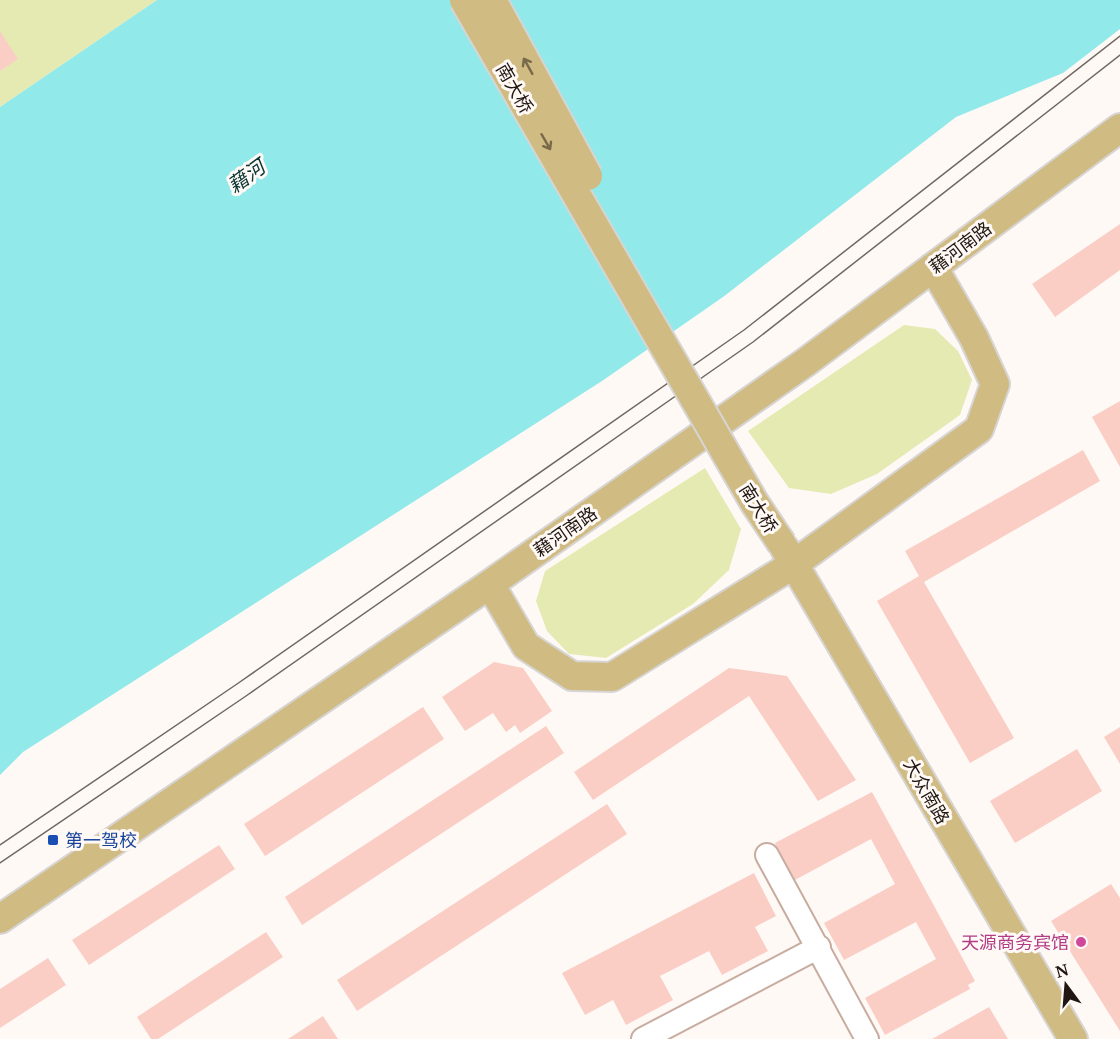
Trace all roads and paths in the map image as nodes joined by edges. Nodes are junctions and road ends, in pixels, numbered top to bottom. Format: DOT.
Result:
graph roads {
  1 [pos="464,0"];
  2 [pos="492,0"];
  3 [pos="1120,128"];
  4 [pos="933,267"];
  5 [pos="788,554"];
  6 [pos="490,584"];
  7 [pos="767,855"];
  8 [pos="0,919"];
  9 [pos="818,948"];
  10 [pos="643,1039"];
  11 [pos="867,1039"];
  12 [pos="1073,1039"];
  1 -- 5 [label="main road, 南大桥, one-way, bridge"];
  5 -- 2 [label="main road, 南大桥, one-way, bridge"];
  3 -- 4 [label="main road, 藉河南路"];
  4 -- 5 [label="main road"];
  4 -- 6 [label="main road, 藉河南路"];
  5 -- 6 [label="main road"];
  5 -- 12 [label="main road, 大众南路"];
  6 -- 8 [label="main road, 藉河南路"];
  7 -- 9 [label="lane"];
  9 -- 10 [label="lane"];
  9 -- 11 [label="lane"];
}
